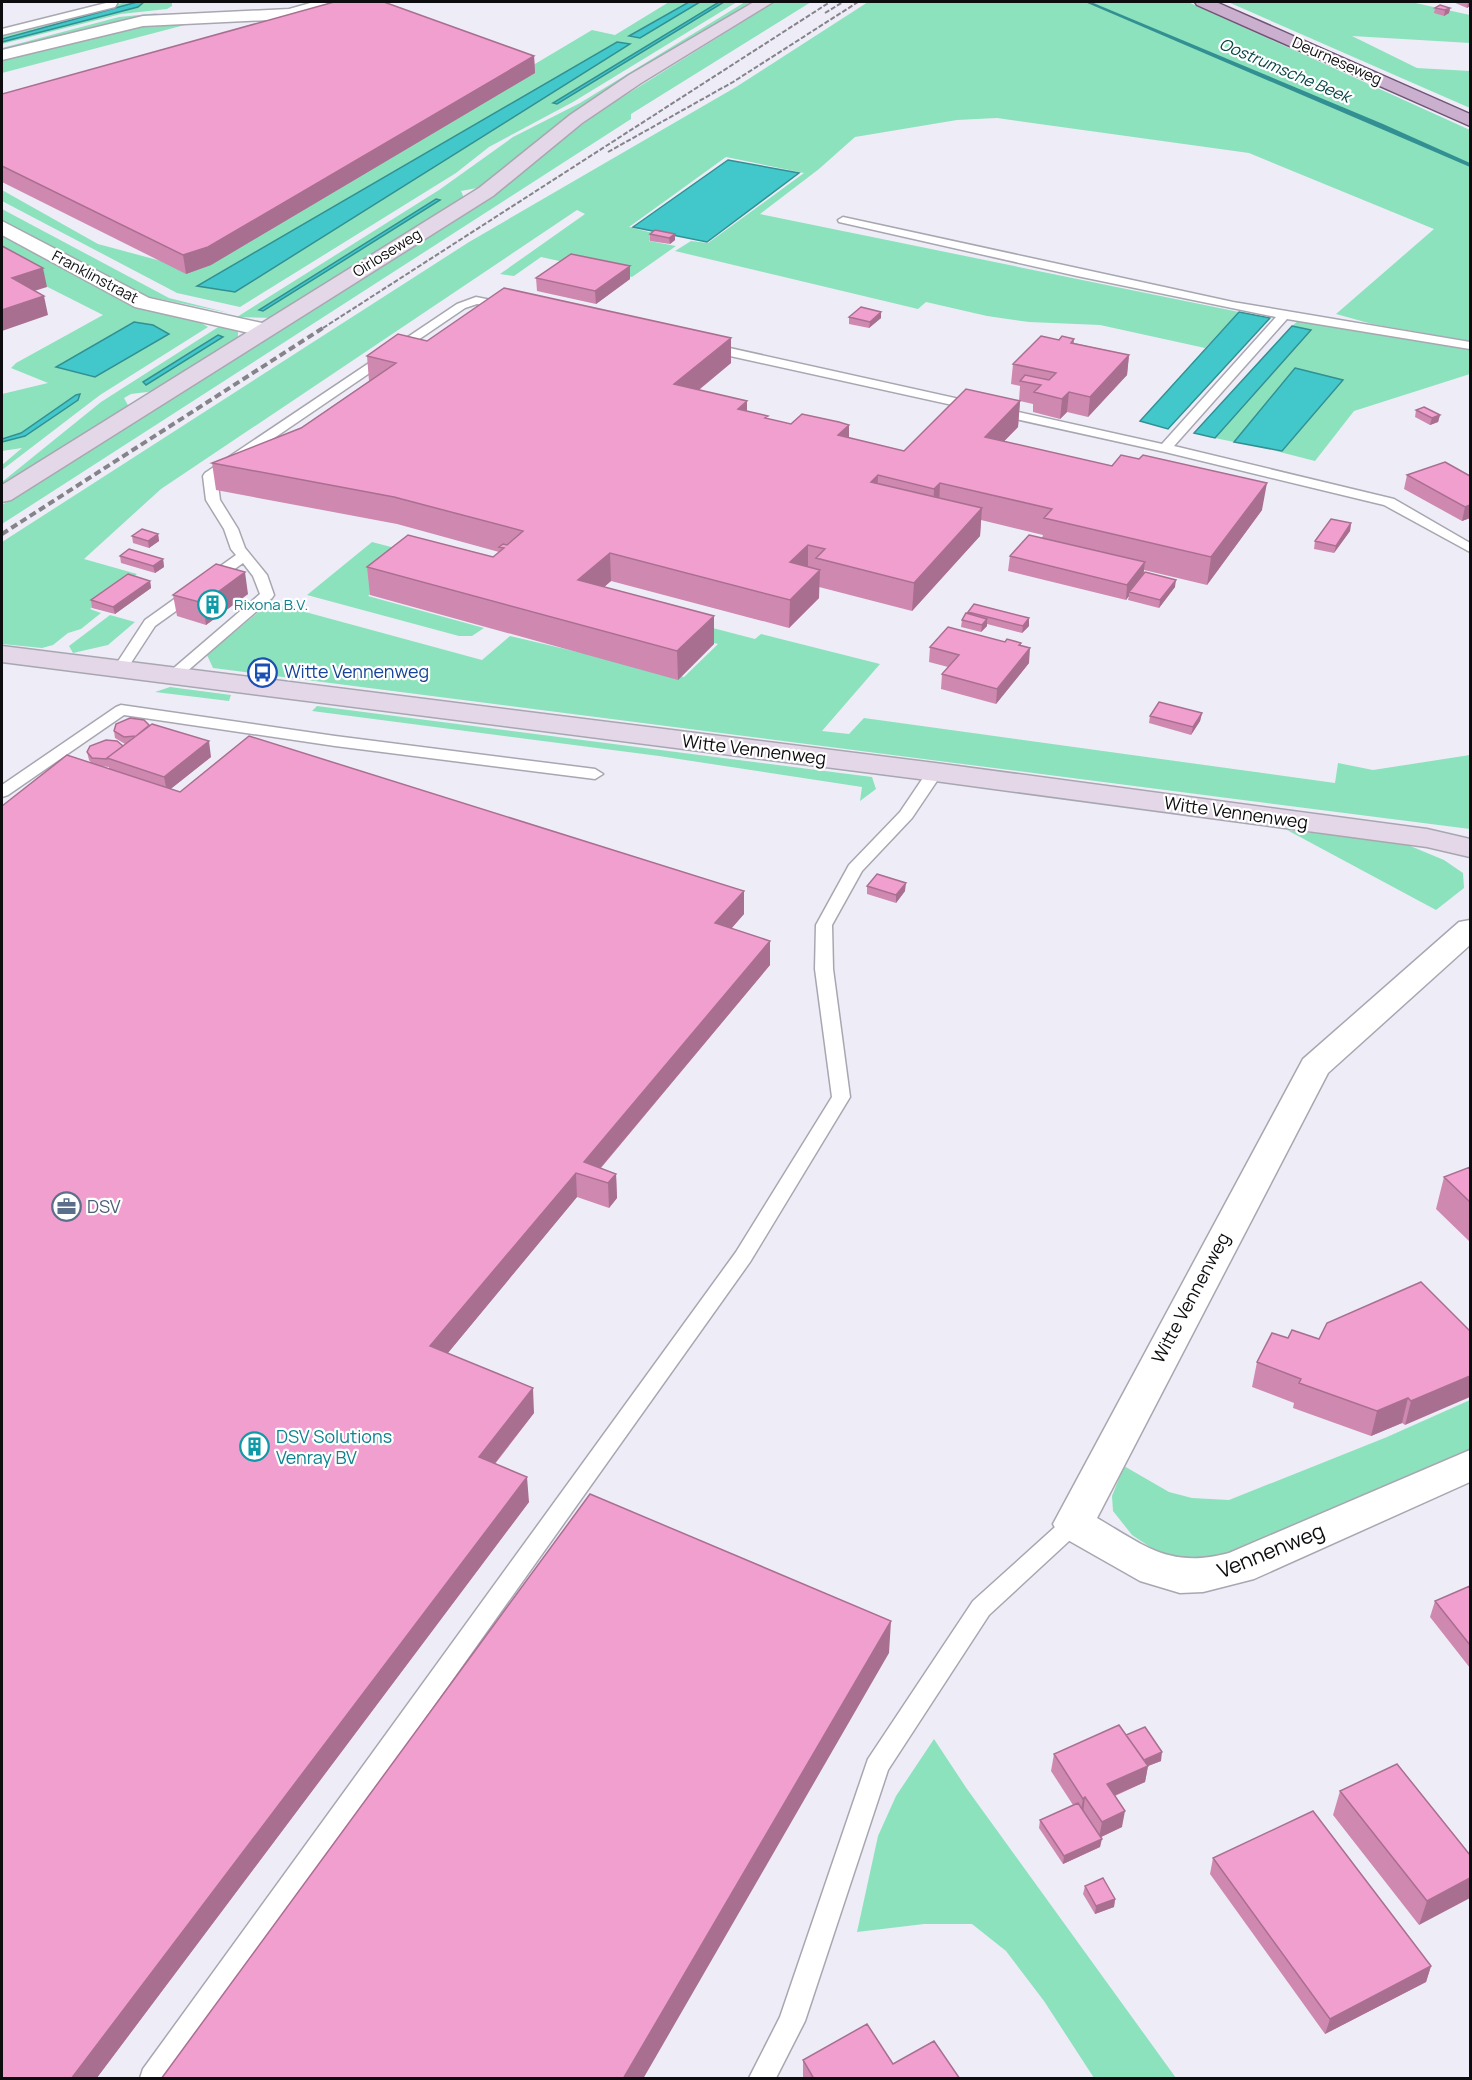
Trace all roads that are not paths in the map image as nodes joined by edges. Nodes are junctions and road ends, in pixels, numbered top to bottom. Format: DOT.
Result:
graph roads {
  1 [pos="114,2"];
  2 [pos="330,2"];
  3 [pos="765,2"];
  4 [pos="1203,2"];
  5 [pos="185,10"];
  6 [pos="273,15"];
  7 [pos="294,21"];
  8 [pos="2,32"];
  9 [pos="2,55"];
  10 [pos="1470,121"];
  11 [pos="843,220"];
  12 [pos="2,227"];
  13 [pos="521,309"];
  14 [pos="1284,315"];
  15 [pos="263,330"];
  16 [pos="697,345"];
  17 [pos="1470,345"];
  18 [pos="1165,448"];
  19 [pos="2,495"];
  20 [pos="1470,548"];
  21 [pos="244,556"];
  22 [pos="2,654"];
  23 [pos="120,669"];
  24 [pos="172,676"];
  25 [pos="935,772"];
  26 [pos="595,774"];
  27 [pos="2,792"];
  28 [pos="1470,848"];
  29 [pos="1470,929"];
  30 [pos="1470,1466"];
  31 [pos="1073,1524"];
  32 [pos="153,2079"];
  33 [pos="762,2079"];
  1 -- 8 [label="lane"];
  2 -- 6 [label="street"];
  3 -- 15 [label="street, Oirloseweg"];
  4 -- 10 [label="main road, Deurneseweg"];
  5 -- 6 [label="street"];
  5 -- 9 [label="street"];
  6 -- 7 [label="lane"];
  11 -- 14 [label="lane"];
  12 -- 15 [label="street, Franklinstraat"];
  13 -- 21 [label="lane"];
  14 -- 17 [label="lane"];
  14 -- 18 [label="lane"];
  15 -- 19 [label="street, Oirloseweg"];
  16 -- 18 [label="lane"];
  18 -- 20 [label="lane"];
  21 -- 23 [label="lane"];
  21 -- 24 [label="lane"];
  22 -- 23 [label="street, Witte Vennenweg"];
  23 -- 24 [label="street, Witte Vennenweg"];
  24 -- 25 [label="street, Witte Vennenweg"];
  25 -- 28 [label="street, Witte Vennenweg"];
  25 -- 32 [label="lane"];
  26 -- 27 [label="lane"];
  29 -- 31 [label="street, Witte Vennenweg"];
  30 -- 31 [label="street, Vennenweg"];
  31 -- 33 [label="lane"];
}
